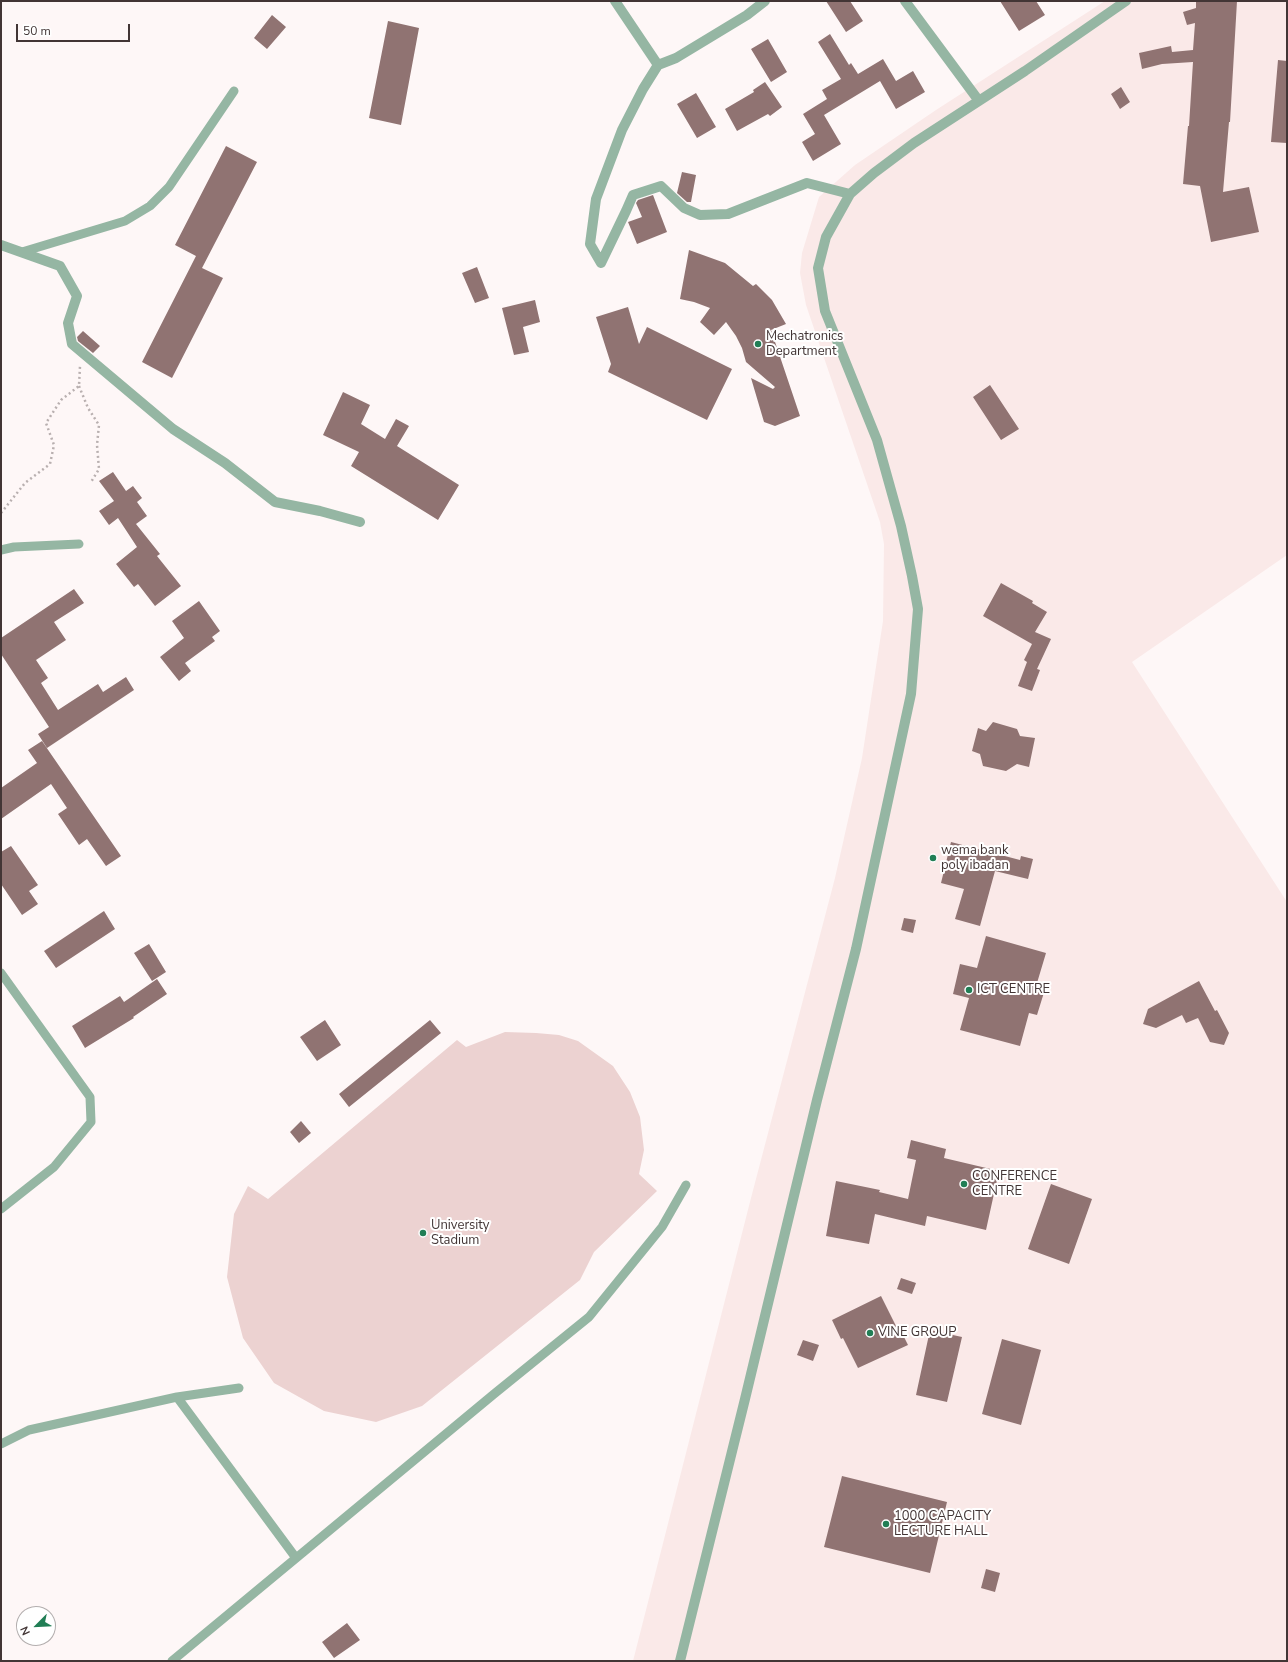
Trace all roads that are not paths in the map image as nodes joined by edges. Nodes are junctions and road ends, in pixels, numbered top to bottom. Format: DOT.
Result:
graph roads {
  1 [pos="615,1"];
  2 [pos="765,1"];
  3 [pos="905,1"];
  4 [pos="1126,1"];
  5 [pos="658,65"];
  6 [pos="234,91"];
  7 [pos="979,101"];
  8 [pos="850,194"];
  9 [pos="1,245"];
  10 [pos="22,252"];
  11 [pos="360,522"];
  12 [pos="79,544"];
  13 [pos="1,550"];
  14 [pos="1,972"];
  15 [pos="686,1185"];
  16 [pos="1,1209"];
  17 [pos="239,1388"];
  18 [pos="177,1397"];
  19 [pos="1,1444"];
  20 [pos="296,1558"];
  21 [pos="172,1661"];
  22 [pos="680,1661"];
  1 -- 5 [label="street"];
  2 -- 5 [label="street"];
  3 -- 7 [label="street"];
  4 -- 7 [label="street"];
  5 -- 8 [label="street"];
  6 -- 10 [label="lane"];
  7 -- 8 [label="street"];
  8 -- 22 [label="street"];
  9 -- 10 [label="street"];
  10 -- 11 [label="street"];
  12 -- 13 [label="lane"];
  14 -- 16 [label="lane"];
  15 -- 20 [label="lane"];
  17 -- 18 [label="lane"];
  18 -- 19 [label="lane"];
  18 -- 20 [label="lane"];
  20 -- 21 [label="lane"];
}
